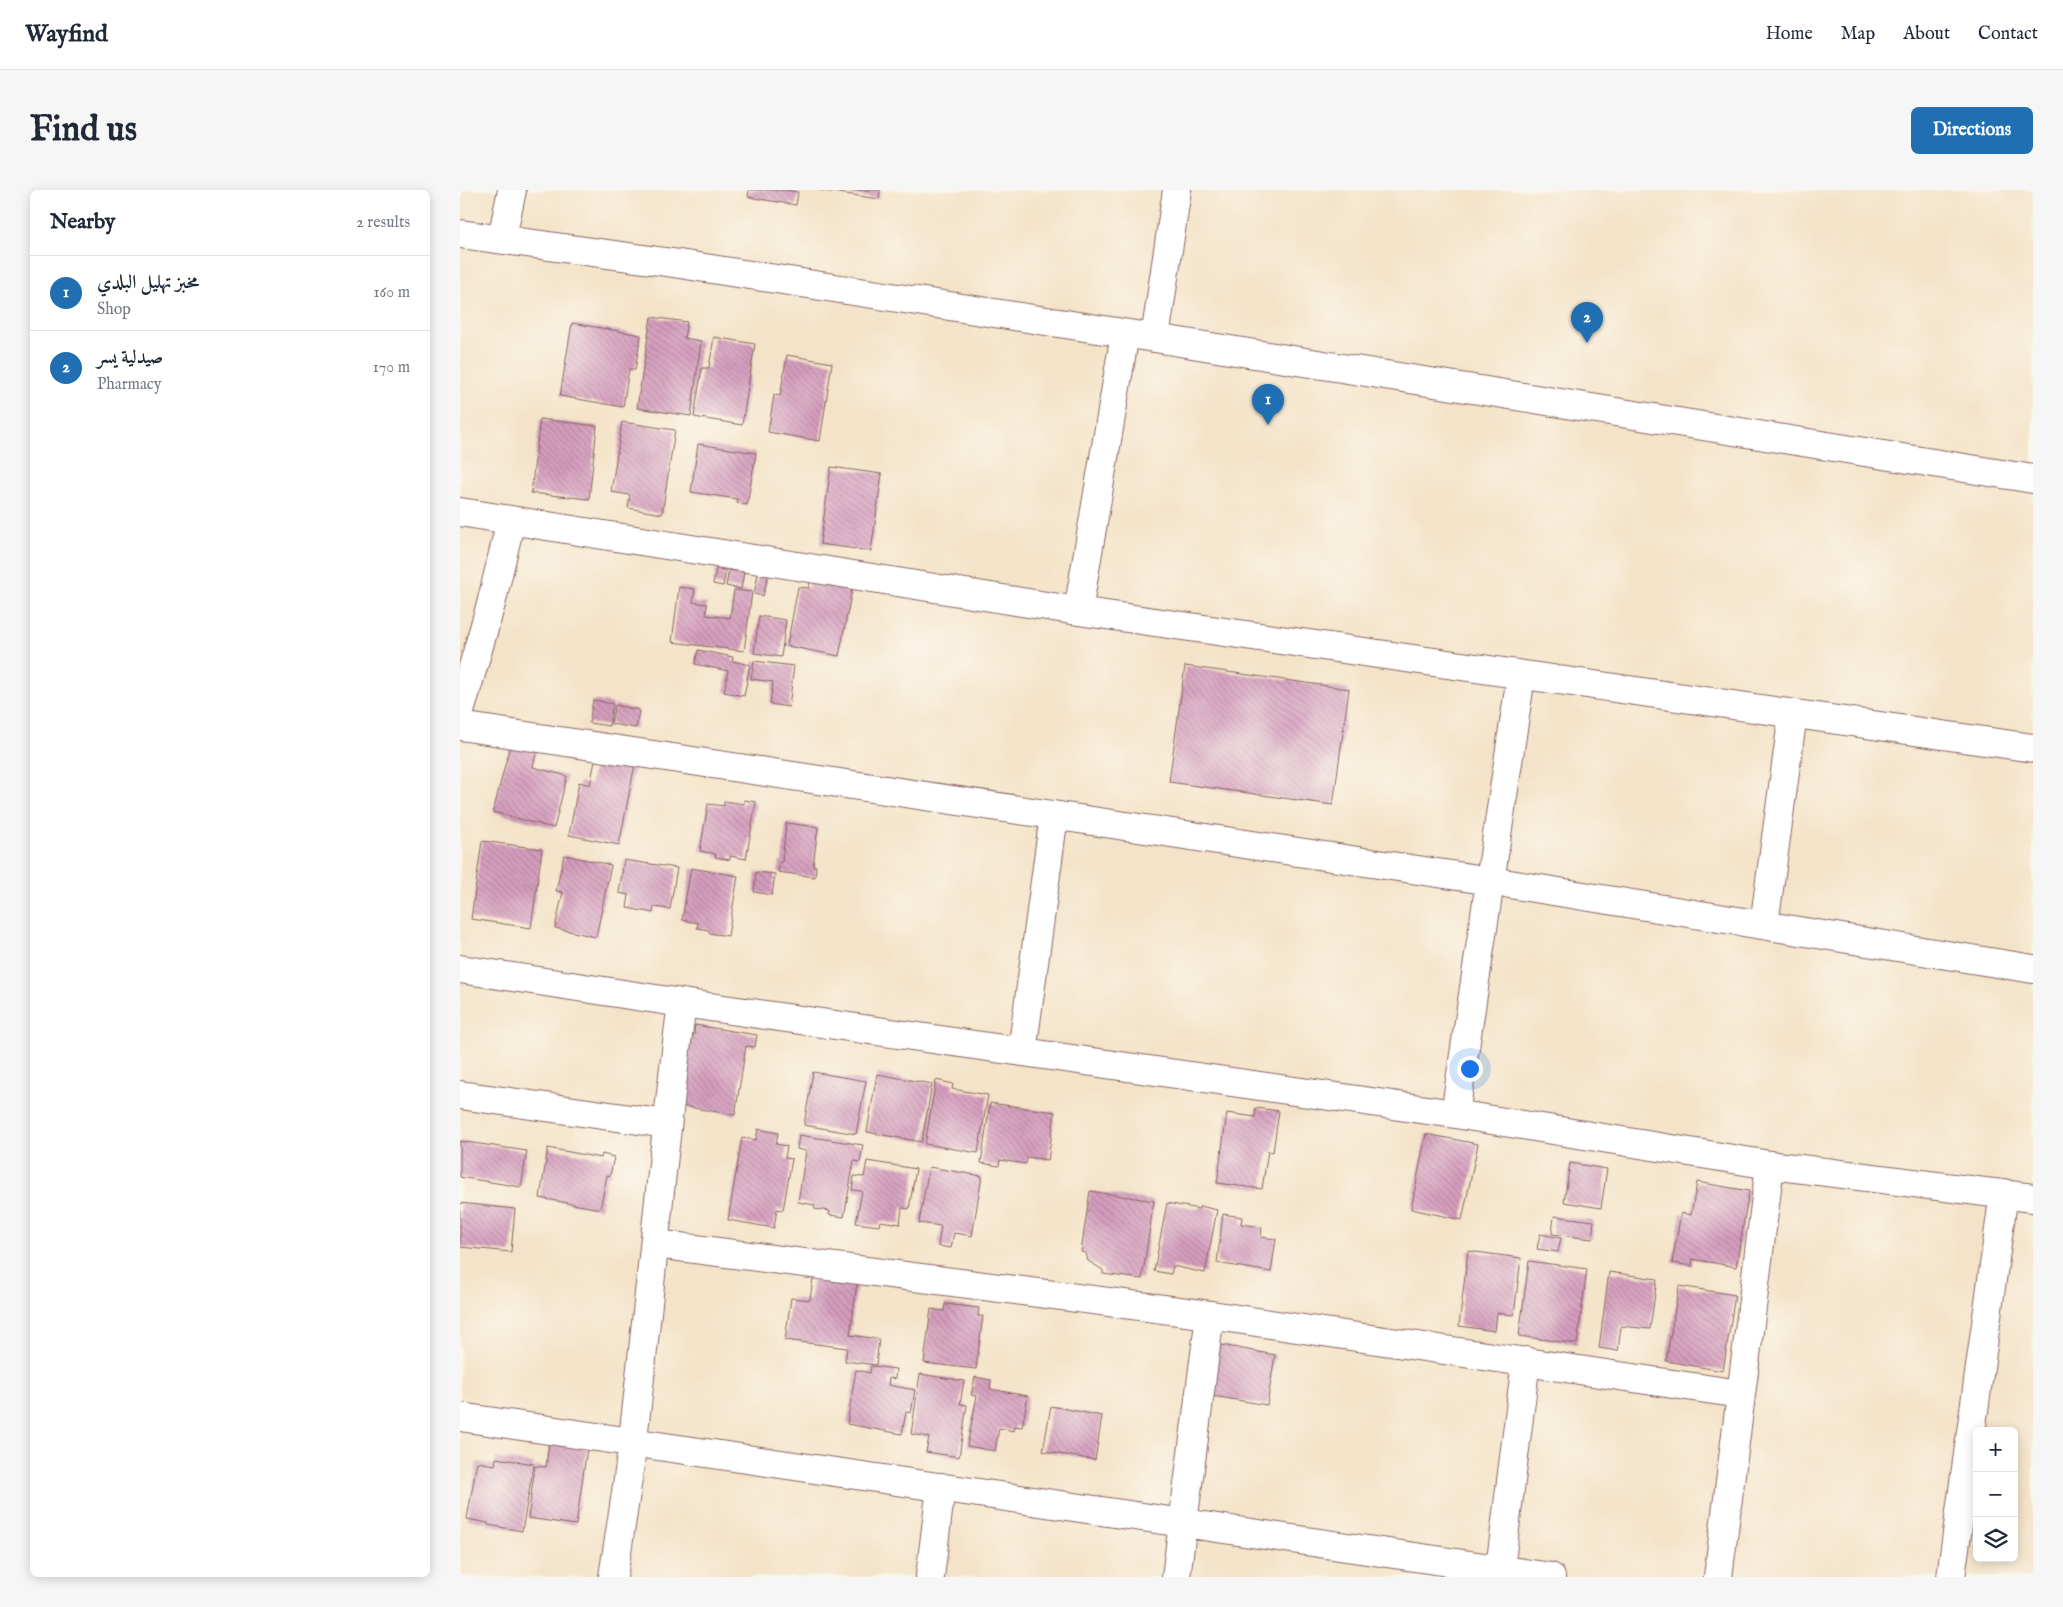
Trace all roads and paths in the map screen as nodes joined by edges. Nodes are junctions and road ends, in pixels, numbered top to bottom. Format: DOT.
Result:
graph roads {
  1 [pos="512,190"];
  2 [pos="1177,190"];
  3 [pos="460,234"];
  4 [pos="502,238"];
  5 [pos="1125,334"];
  6 [pos="1155,338"];
  7 [pos="2033,479"];
  8 [pos="460,512"];
  9 [pos="511,520"];
  10 [pos="1078,611"];
  11 [pos="1521,676"];
  12 [pos="460,712"];
  13 [pos="1793,714"];
  14 [pos="460,726"];
  15 [pos="2033,748"];
  16 [pos="1054,815"];
  17 [pos="1491,881"];
  18 [pos="1764,925"];
  19 [pos="460,969"];
  20 [pos="2033,969"];
  21 [pos="682,1003"];
  22 [pos="1022,1052"];
  23 [pos="460,1095"];
  24 [pos="1455,1114"];
  25 [pos="667,1124"];
  26 [pos="1770,1165"];
  27 [pos="2004,1194"];
  28 [pos="2033,1198"];
  29 [pos="656,1244"];
  30 [pos="1210,1315"];
  31 [pos="1526,1361"];
  32 [pos="1740,1394"];
  33 [pos="460,1416"];
  34 [pos="633,1441"];
  35 [pos="941,1487"];
  36 [pos="1184,1522"];
  37 [pos="1500,1569"];
  38 [pos="613,1577"];
  39 [pos="930,1577"];
  40 [pos="1176,1577"];
  41 [pos="1551,1577"];
  42 [pos="1718,1577"];
  43 [pos="1951,1577"];
  1 -- 4 [label="street"];
  2 -- 6 [label="street"];
  3 -- 4 [label="street"];
  4 -- 5 [label="street"];
  5 -- 6 [label="street"];
  5 -- 10 [label="street"];
  6 -- 7 [label="street"];
  8 -- 9 [label="street"];
  9 -- 10 [label="street"];
  9 -- 12 [label="street"];
  10 -- 11 [label="street"];
  11 -- 13 [label="street"];
  11 -- 17 [label="street"];
  13 -- 15 [label="street"];
  13 -- 18 [label="street"];
  14 -- 16 [label="street"];
  16 -- 17 [label="street"];
  16 -- 22 [label="street"];
  17 -- 18 [label="street"];
  17 -- 24 [label="street"];
  18 -- 20 [label="street"];
  19 -- 21 [label="street"];
  21 -- 22 [label="street"];
  21 -- 25 [label="street"];
  22 -- 24 [label="street"];
  23 -- 25 [label="street"];
  24 -- 26 [label="street"];
  25 -- 29 [label="street"];
  26 -- 27 [label="street"];
  26 -- 32 [label="street"];
  27 -- 28 [label="street"];
  27 -- 43 [label="street"];
  29 -- 30 [label="street"];
  29 -- 34 [label="street"];
  30 -- 31 [label="street"];
  30 -- 36 [label="street"];
  31 -- 32 [label="street"];
  31 -- 37 [label="street"];
  32 -- 42 [label="street"];
  33 -- 34 [label="street"];
  34 -- 35 [label="street"];
  34 -- 38 [label="street"];
  35 -- 36 [label="street"];
  35 -- 39 [label="street"];
  36 -- 37 [label="street"];
  36 -- 40 [label="street"];
  37 -- 41 [label="street"];
}
